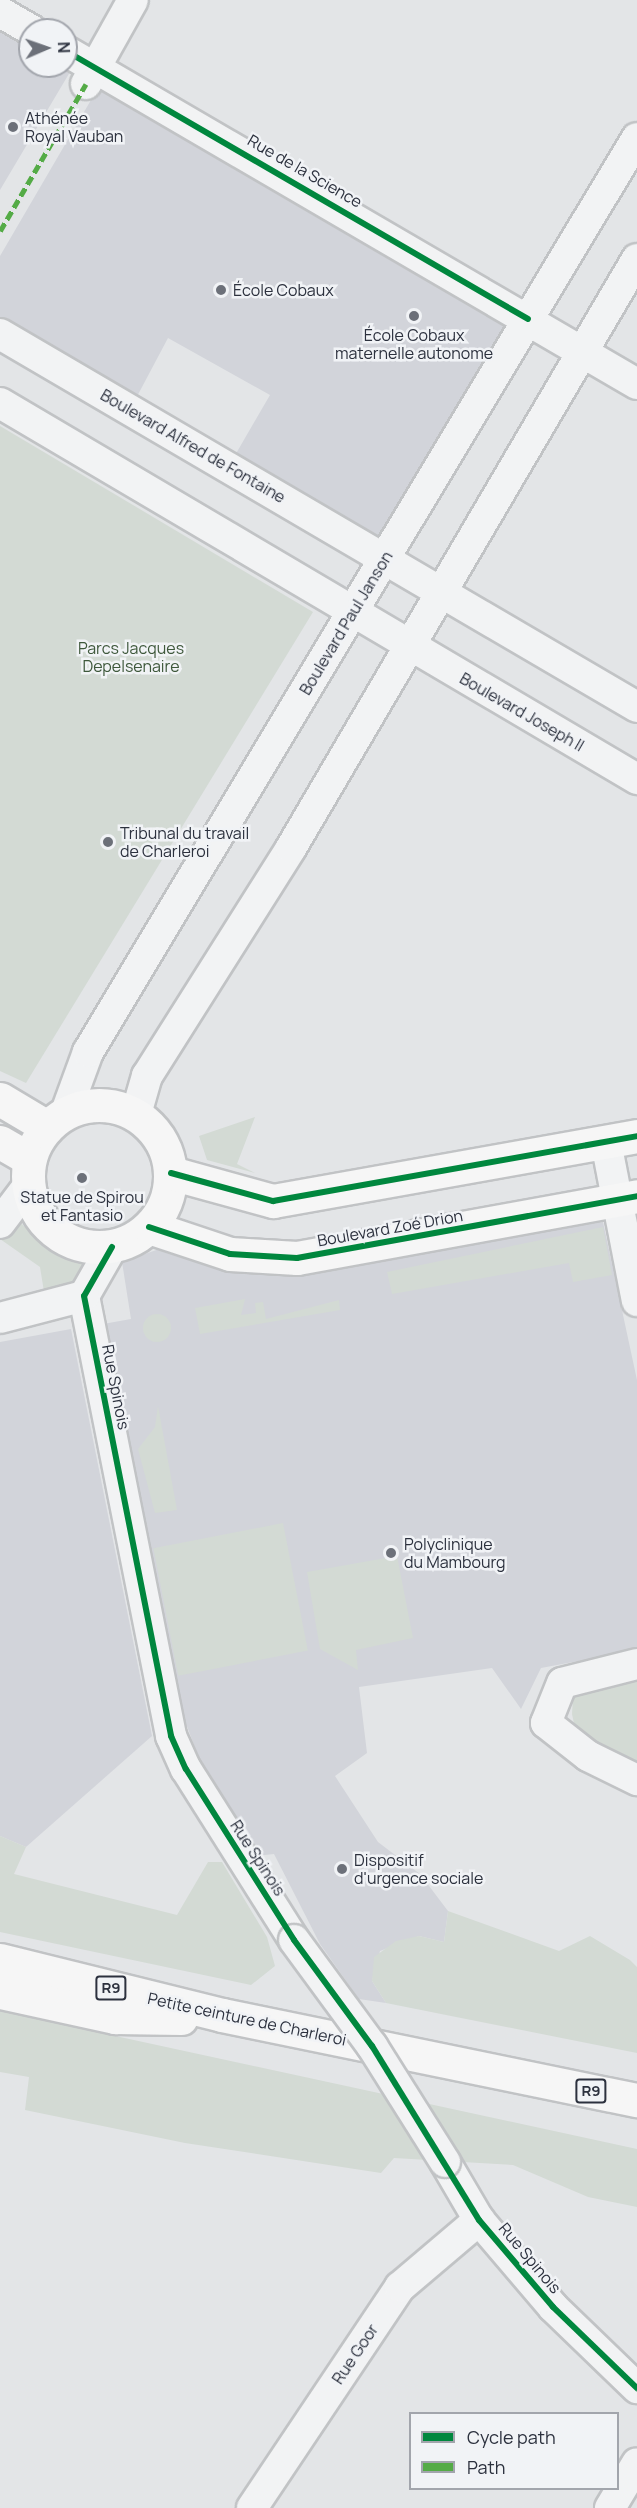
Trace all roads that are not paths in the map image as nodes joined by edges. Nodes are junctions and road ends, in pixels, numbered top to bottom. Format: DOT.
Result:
graph roads {
  1 [pos="133,0"];
  2 [pos="0,12"];
  3 [pos="18,22"];
  4 [pos="78,62"];
  5 [pos="91,74"];
  6 [pos="637,138"];
  7 [pos="637,259"];
  8 [pos="528,319"];
  9 [pos="0,334"];
  10 [pos="581,352"];
  11 [pos="637,384"];
  12 [pos="0,403"];
  13 [pos="386,558"];
  14 [pos="441,591"];
  15 [pos="352,613"];
  16 [pos="408,644"];
  17 [pos="637,707"];
  18 [pos="637,779"];
  19 [pos="0,1099"];
  20 [pos="136,1114"];
  21 [pos="56,1120"];
  22 [pos="622,1139"];
  23 [pos="0,1142"];
  24 [pos="29,1172"];
  25 [pos="171,1173"];
  26 [pos="627,1198"];
  27 [pos="0,1223"];
  28 [pos="149,1227"];
  29 [pos="112,1247"];
  30 [pos="84,1296"];
  31 [pos="637,1301"];
  32 [pos="0,1318"];
  33 [pos="637,1664"];
  34 [pos="637,1780"];
  35 [pos="0,1960"];
  36 [pos="0,1992"];
  37 [pos="222,2015"];
  38 [pos="637,2100"];
  39 [pos="479,2220"];
  40 [pos="637,2388"];
  41 [pos="637,2463"];
  42 [pos="252,2508"];
  43 [pos="610,2508"];
  1 -- 5 [label="street"];
  2 -- 3 [label="street"];
  4 -- 5 [label="street, Rue de la Science"];
  5 -- 8 [label="street, Rue de la Science"];
  6 -- 8 [label="street, Boulevard Paul Janson"];
  7 -- 10 [label="street"];
  8 -- 10 [label="street, Rue de la Science"];
  8 -- 13 [label="street, Boulevard Paul Janson"];
  9 -- 13 [label="street, Boulevard Alfred de Fontaine"];
  10 -- 11 [label="street, Rue de la Science"];
  10 -- 14 [label="street"];
  12 -- 15 [label="street"];
  13 -- 14 [label="street, Boulevard Alfred de Fontaine"];
  13 -- 15 [label="street, Boulevard Paul Janson"];
  14 -- 16 [label="street"];
  14 -- 17 [label="street"];
  15 -- 16 [label="street, Boulevard Joseph II"];
  15 -- 21 [label="street, Boulevard Paul Janson"];
  16 -- 18 [label="street, Boulevard Joseph II"];
  16 -- 20 [label="street"];
  19 -- 21 [label="main road"];
  20 -- 21 [label="main road"];
  20 -- 25 [label="main road"];
  21 -- 24 [label="main road"];
  22 -- 25 [label="main road"];
  22 -- 26 [label="street"];
  23 -- 24 [label="main road"];
  24 -- 27 [label="street"];
  24 -- 29 [label="main road"];
  25 -- 28 [label="main road"];
  26 -- 28 [label="main road, Boulevard Zoé Drion"];
  26 -- 31 [label="street"];
  28 -- 29 [label="main road"];
  29 -- 30 [label="street"];
  30 -- 32 [label="street"];
  30 -- 39 [label="street, Rue Spinois, bridge"];
  33 -- 34 [label="street"];
  35 -- 37 [label="main road, Petite ceinture de Charleroi / R9"];
  36 -- 37 [label="main road"];
  37 -- 38 [label="main road, Petite ceinture de Charleroi / R9"];
  39 -- 40 [label="street, Rue Spinois"];
  39 -- 42 [label="street, Rue Goor"];
  41 -- 43 [label="street"];
}
